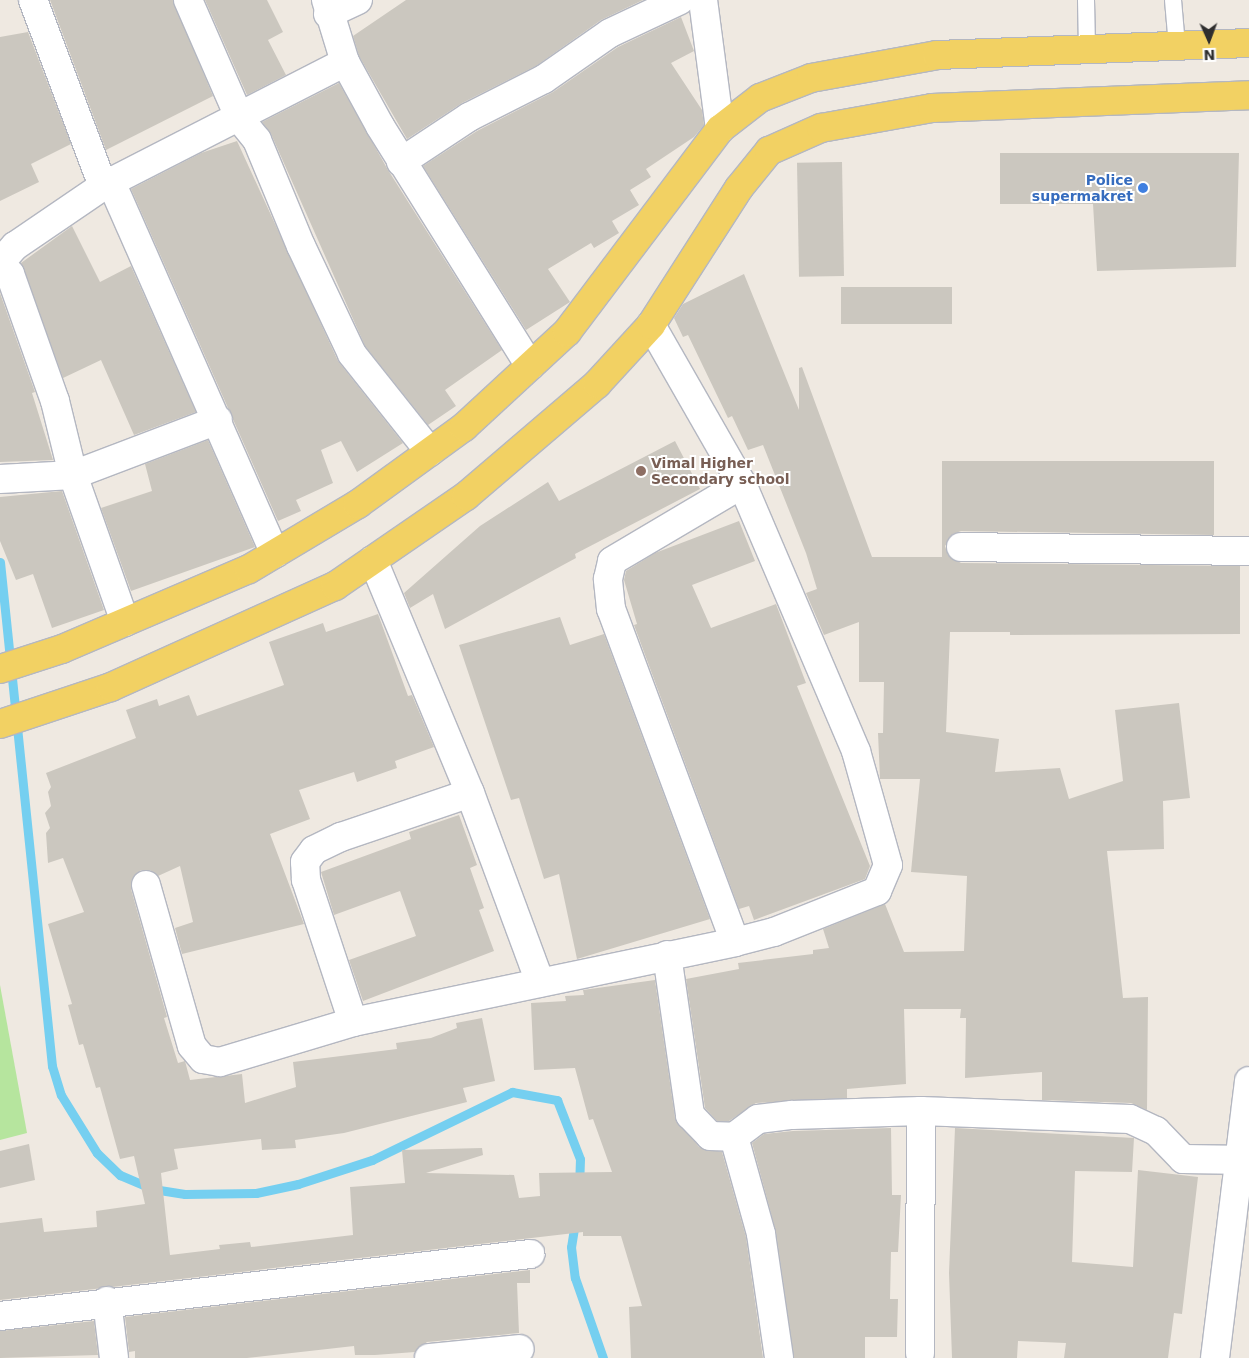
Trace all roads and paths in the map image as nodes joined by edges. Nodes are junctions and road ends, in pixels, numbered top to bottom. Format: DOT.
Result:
graph roads {
  1 [pos="33,0"];
  2 [pos="188,0"];
  3 [pos="358,0"];
  4 [pos="680,0"];
  5 [pos="703,0"];
  6 [pos="1086,0"];
  7 [pos="1173,0"];
  8 [pos="327,7"];
  9 [pos="1249,43"];
  10 [pos="1177,46"];
  11 [pos="1087,49"];
  12 [pos="345,62"];
  13 [pos="1249,95"];
  14 [pos="240,119"];
  15 [pos="720,129"];
  16 [pos="401,162"];
  17 [pos="107,184"];
  18 [pos="0,264"];
  19 [pos="650,325"];
  20 [pos="530,366"];
  21 [pos="218,420"];
  22 [pos="430,452"];
  23 [pos="73,475"];
  24 [pos="0,479"];
  25 [pos="742,484"];
  26 [pos="961,547"];
  27 [pos="1249,551"];
  28 [pos="276,553"];
  29 [pos="373,560"];
  30 [pos="125,622"];
  31 [pos="12,666"];
  32 [pos="0,724"];
  33 [pos="470,793"];
  34 [pos="146,885"];
  35 [pos="735,942"];
  36 [pos="667,955"];
  37 [pos="540,982"];
  38 [pos="353,1022"];
  39 [pos="1249,1081"];
  40 [pos="921,1111"];
  41 [pos="734,1137"];
  42 [pos="1244,1160"];
  43 [pos="530,1254"];
  44 [pos="108,1301"];
  45 [pos="0,1316"];
  46 [pos="520,1349"];
  47 [pos="920,1353"];
  48 [pos="114,1358"];
  49 [pos="430,1358"];
  50 [pos="779,1358"];
  51 [pos="1214,1358"];
  1 -- 17 [label="street"];
  2 -- 14 [label="street"];
  3 -- 8 [label="street"];
  4 -- 16 [label="street"];
  5 -- 15 [label="street"];
  6 -- 11 [label="lane"];
  7 -- 10 [label="lane"];
  8 -- 12 [label="street"];
  9 -- 10 [label="main road"];
  10 -- 11 [label="main road"];
  11 -- 15 [label="main road"];
  12 -- 14 [label="street"];
  12 -- 16 [label="street"];
  13 -- 19 [label="main road"];
  14 -- 17 [label="street"];
  14 -- 22 [label="street"];
  15 -- 20 [label="main road"];
  16 -- 20 [label="street"];
  17 -- 18 [label="street"];
  17 -- 21 [label="street"];
  18 -- 23 [label="street"];
  19 -- 25 [label="street"];
  19 -- 29 [label="main road"];
  20 -- 22 [label="main road"];
  21 -- 23 [label="street"];
  21 -- 28 [label="street"];
  22 -- 28 [label="main road"];
  23 -- 24 [label="street"];
  23 -- 30 [label="street"];
  25 -- 35 [label="street"];
  25 -- 35 [label="street"];
  26 -- 27 [label="street"];
  28 -- 30 [label="main road"];
  29 -- 32 [label="main road"];
  29 -- 33 [label="street"];
  30 -- 31 [label="main road"];
  33 -- 37 [label="street"];
  33 -- 38 [label="street"];
  34 -- 38 [label="street"];
  35 -- 36 [label="street"];
  36 -- 37 [label="street"];
  36 -- 41 [label="street"];
  37 -- 38 [label="street"];
  39 -- 42 [label="street"];
  40 -- 41 [label="street"];
  40 -- 42 [label="street"];
  40 -- 47 [label="street"];
  41 -- 50 [label="street"];
  42 -- 51 [label="street"];
  43 -- 44 [label="street"];
  44 -- 45 [label="street"];
  44 -- 48 [label="street"];
  46 -- 49 [label="street"];
}
